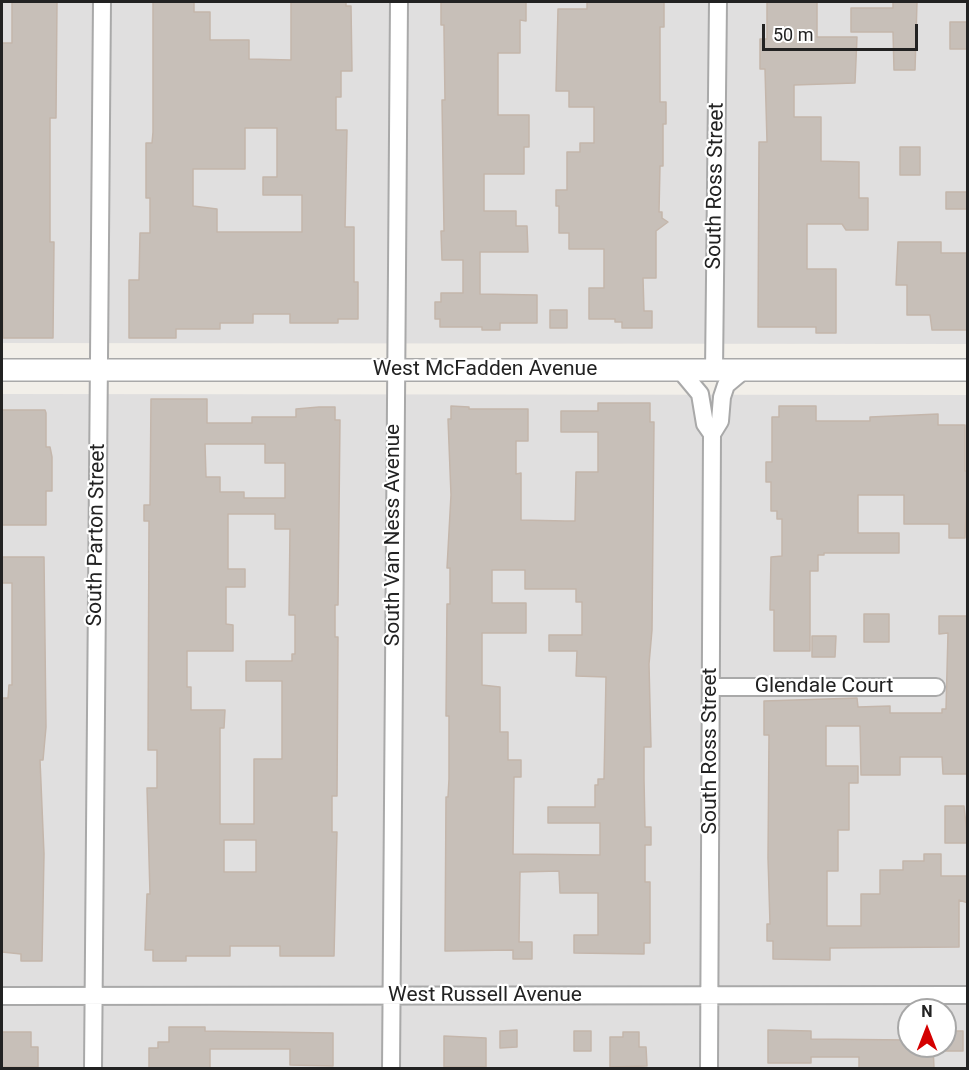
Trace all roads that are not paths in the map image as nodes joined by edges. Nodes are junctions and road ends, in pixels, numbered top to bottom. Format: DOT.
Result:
graph roads {
  1 [pos="102,2"];
  2 [pos="399,2"];
  3 [pos="718,2"];
  4 [pos="2,370"];
  5 [pos="99,370"];
  6 [pos="396,370"];
  7 [pos="680,370"];
  8 [pos="744,370"];
  9 [pos="968,370"];
  10 [pos="714,371"];
  11 [pos="712,434"];
  12 [pos="712,687"];
  13 [pos="936,687"];
  14 [pos="709,995"];
  15 [pos="968,995"];
  16 [pos="2,996"];
  17 [pos="93,996"];
  18 [pos="391,996"];
  19 [pos="93,1068"];
  20 [pos="391,1068"];
  21 [pos="709,1068"];
  1 -- 5 [label="street, South Parton Street"];
  2 -- 6 [label="street, South Van Ness Avenue"];
  3 -- 10 [label="street, South Ross Street"];
  4 -- 5 [label="street, West McFadden Avenue"];
  5 -- 6 [label="street, West McFadden Avenue"];
  5 -- 17 [label="street, South Parton Street"];
  6 -- 7 [label="street, West McFadden Avenue"];
  6 -- 18 [label="street, South Van Ness Avenue"];
  7 -- 10 [label="street, West McFadden Avenue"];
  7 -- 11 [label="street, South Ross Street"];
  8 -- 9 [label="street, West McFadden Avenue"];
  8 -- 10 [label="street, West McFadden Avenue"];
  8 -- 11 [label="street, South Ross Street"];
  11 -- 12 [label="street, South Ross Street"];
  12 -- 13 [label="street, Glendale Court"];
  12 -- 14 [label="street, South Ross Street"];
  14 -- 15 [label="street, West Russell Avenue"];
  14 -- 18 [label="street, West Russell Avenue"];
  14 -- 21 [label="street, South Ross Street"];
  16 -- 17 [label="street, West Russell Avenue"];
  17 -- 18 [label="street, West Russell Avenue"];
  17 -- 19 [label="street, South Parton Street"];
  18 -- 20 [label="street, South Van Ness Avenue"];
}
